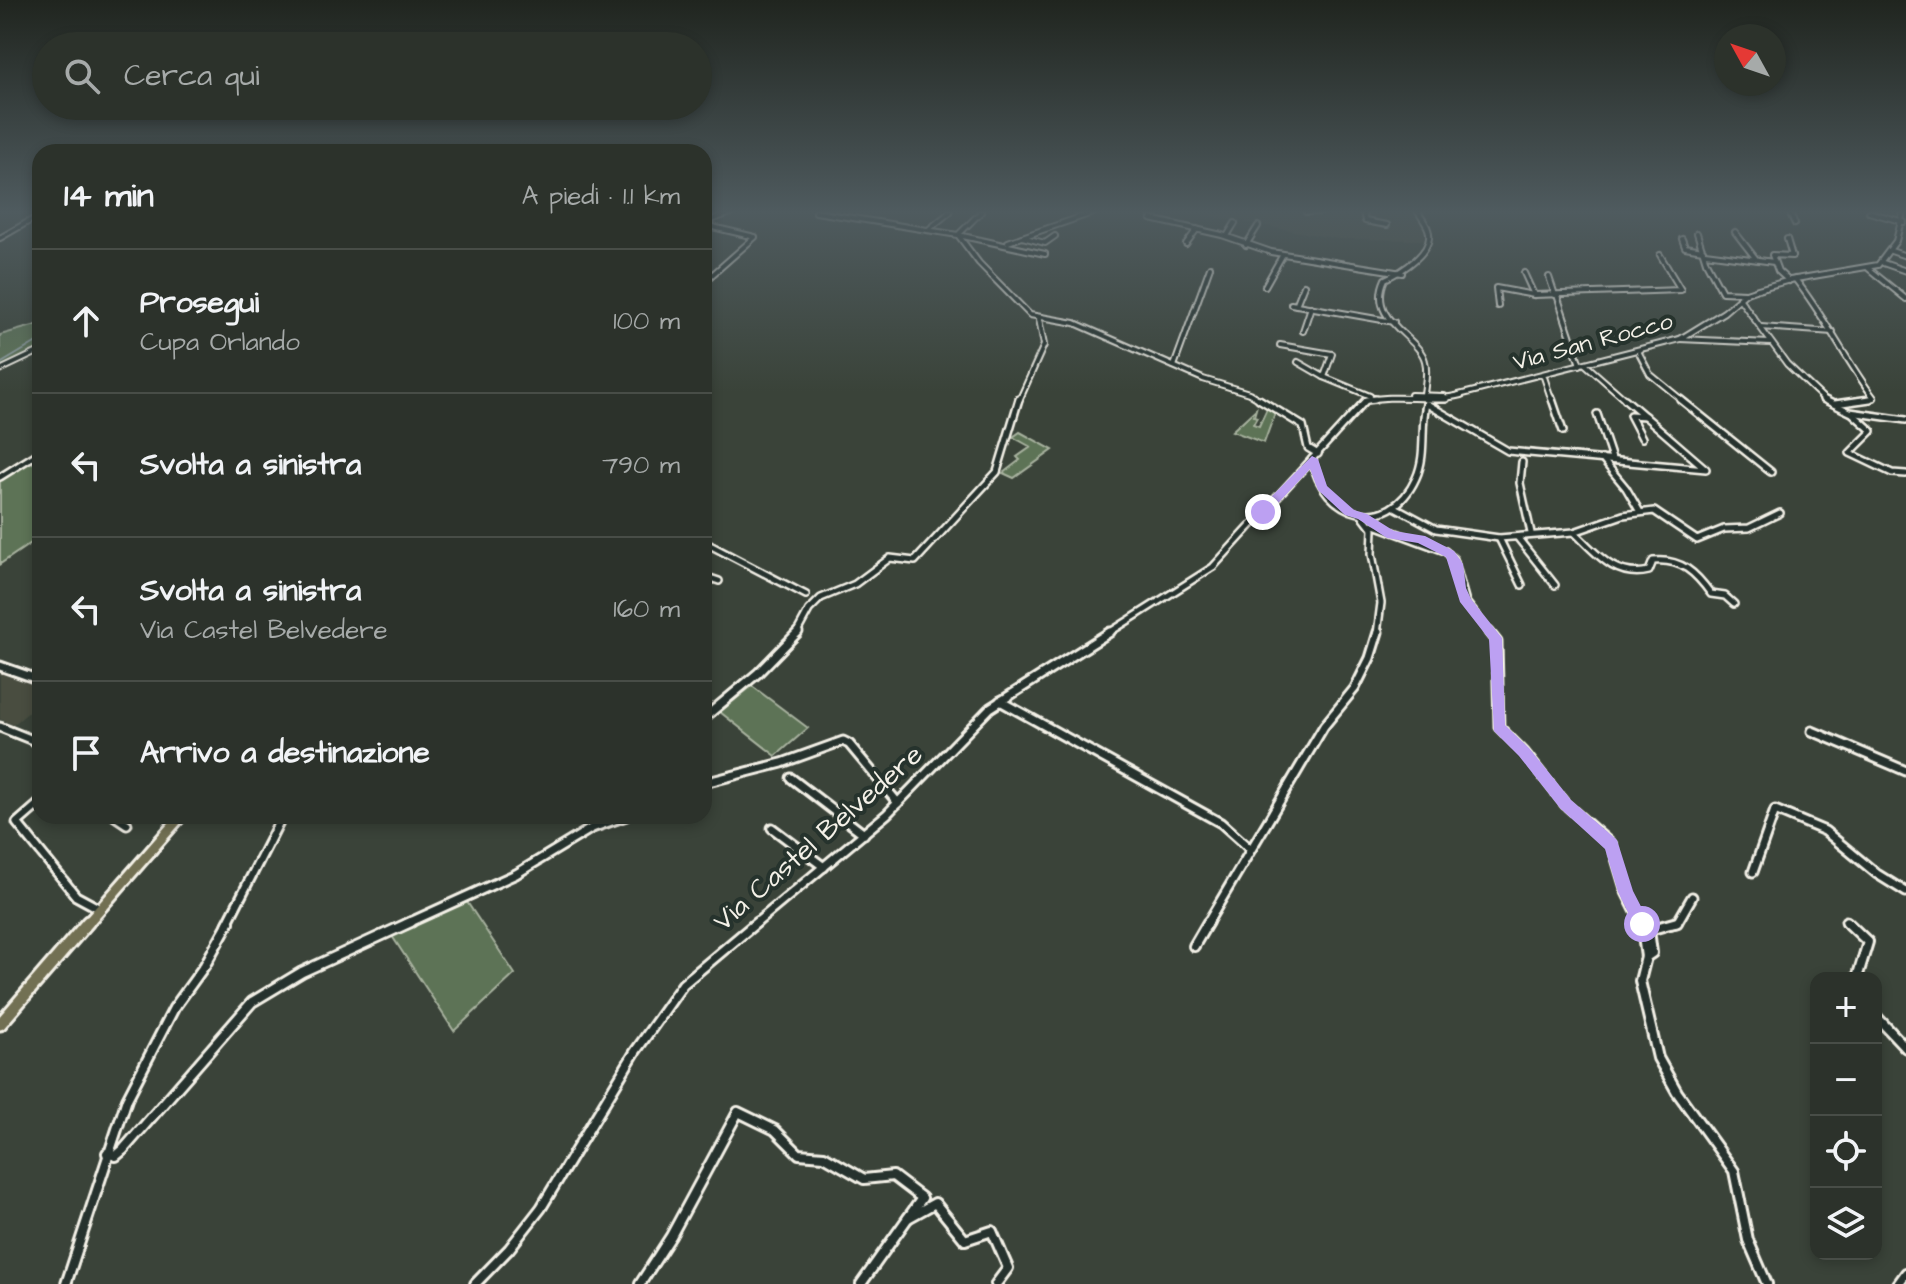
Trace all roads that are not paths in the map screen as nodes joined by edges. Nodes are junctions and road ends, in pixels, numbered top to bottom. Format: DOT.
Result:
graph roads {
  1 [pos="987,272"];
  2 [pos="1208,272"];
  3 [pos="1273,272"];
  4 [pos="1395,272"];
  5 [pos="1670,272"];
  6 [pos="1713,272"];
  7 [pos="1784,272"];
  8 [pos="1843,272"];
  9 [pos="1873,272"];
  10 [pos="1402,273"];
  11 [pos="1524,273"];
  12 [pos="1549,277"];
  13 [pos="1792,280"];
  14 [pos="1304,285"];
  15 [pos="1265,286"];
  16 [pos="1746,293"];
  17 [pos="1534,295"];
  18 [pos="1556,295"];
  19 [pos="1739,298"];
  20 [pos="1906,299"];
  21 [pos="1498,306"];
  22 [pos="1311,307"];
  23 [pos="1039,319"];
  24 [pos="1394,322"];
  25 [pos="1761,327"];
  26 [pos="1303,331"];
  27 [pos="1833,332"];
  28 [pos="1680,339"];
  29 [pos="1770,343"];
  30 [pos="1280,345"];
  31 [pos="1638,352"];
  32 [pos="32,355"];
  33 [pos="1298,362"];
  34 [pos="1582,364"];
  35 [pos="1174,366"];
  36 [pos="0,370"];
  37 [pos="1543,374"];
  38 [pos="1324,377"];
  39 [pos="1461,395"];
  40 [pos="1370,396"];
  41 [pos="1416,398"];
  42 [pos="1428,398"];
  43 [pos="1835,404"];
  44 [pos="1424,412"];
  45 [pos="1850,412"];
  46 [pos="1597,414"];
  47 [pos="1646,416"];
  48 [pos="1906,420"];
  49 [pos="1563,431"];
  50 [pos="1642,438"];
  51 [pos="1315,453"];
  52 [pos="32,457"];
  53 [pos="1602,459"];
  54 [pos="1612,459"];
  55 [pos="1522,462"];
  56 [pos="1771,472"];
  57 [pos="1906,474"];
  58 [pos="0,477"];
  59 [pos="1395,507"];
  60 [pos="1640,512"];
  61 [pos="1780,513"];
  62 [pos="1363,516"];
  63 [pos="1372,524"];
  64 [pos="1574,532"];
  65 [pos="1531,533"];
  66 [pos="1517,537"];
  67 [pos="1499,538"];
  68 [pos="712,546"];
  69 [pos="712,579"];
  70 [pos="719,581"];
  71 [pos="1522,585"];
  72 [pos="1555,585"];
  73 [pos="806,595"];
  74 [pos="1734,604"];
  75 [pos="0,666"];
  76 [pos="32,677"];
  77 [pos="1000,701"];
  78 [pos="712,711"];
  79 [pos="0,727"];
  80 [pos="1812,731"];
  81 [pos="32,737"];
  82 [pos="1906,771"];
  83 [pos="791,778"];
  84 [pos="712,781"];
  85 [pos="898,803"];
  86 [pos="32,810"];
  87 [pos="174,824"];
  88 [pos="278,824"];
  89 [pos="595,824"];
  90 [pos="603,824"];
  91 [pos="592,828"];
  92 [pos="772,828"];
  93 [pos="864,834"];
  94 [pos="1249,848"];
  95 [pos="824,867"];
  96 [pos="1753,872"];
  97 [pos="1906,892"];
  98 [pos="1692,897"];
  99 [pos="100,909"];
  100 [pos="1846,921"];
  101 [pos="1194,946"];
  102 [pos="1646,957"];
  103 [pos="1859,972"];
  104 [pos="1882,1022"];
  105 [pos="0,1024"];
  106 [pos="1906,1048"];
  107 [pos="107,1153"];
  108 [pos="908,1218"];
  109 [pos="1906,1273"];
  110 [pos="66,1284"];
  111 [pos="475,1284"];
  112 [pos="640,1284"];
  113 [pos="861,1284"];
  114 [pos="996,1284"];
  115 [pos="1767,1284"];
  116 [pos="1898,1284"];
  1 -- 23 [label="street"];
  2 -- 35 [label="street"];
  3 -- 15 [label="street"];
  4 -- 10 [label="street"];
  5 -- 18 [label="street"];
  6 -- 16 [label="street"];
  7 -- 13 [label="street"];
  8 -- 13 [label="street, Via San Rocco"];
  9 -- 20 [label="street"];
  10 -- 24 [label="street"];
  11 -- 17 [label="street"];
  12 -- 18 [label="street"];
  13 -- 16 [label="street, Via San Rocco"];
  13 -- 27 [label="street"];
  14 -- 22 [label="street"];
  16 -- 19 [label="street, Via San Rocco"];
  17 -- 18 [label="street"];
  17 -- 21 [label="street"];
  18 -- 34 [label="street"];
  19 -- 25 [label="street"];
  19 -- 28 [label="street, Via San Rocco"];
  22 -- 24 [label="street"];
  22 -- 26 [label="street"];
  23 -- 35 [label="street"];
  23 -- 78 [label="street"];
  24 -- 42 [label="street"];
  25 -- 27 [label="street"];
  25 -- 29 [label="street"];
  27 -- 43 [label="street"];
  28 -- 29 [label="street"];
  28 -- 31 [label="street, Via San Rocco"];
  29 -- 43 [label="street"];
  30 -- 38 [label="street"];
  31 -- 34 [label="street, Via San Rocco"];
  31 -- 56 [label="street"];
  32 -- 36 [label="street"];
  33 -- 38 [label="street"];
  34 -- 37 [label="street, Via San Rocco"];
  34 -- 47 [label="street"];
  35 -- 51 [label="street"];
  37 -- 39 [label="street, Via San Rocco"];
  37 -- 49 [label="street"];
  38 -- 40 [label="street"];
  39 -- 42 [label="street, Via San Rocco"];
  39 -- 42 [label="street"];
  40 -- 42 [label="street"];
  40 -- 51 [label="street"];
  41 -- 42 [label="street"];
  41 -- 44 [label="street"];
  41 -- 51 [label="street"];
  42 -- 44 [label="street"];
  42 -- 53 [label="street"];
  43 -- 45 [label="street"];
  44 -- 59 [label="street"];
  45 -- 48 [label="street"];
  45 -- 57 [label="street"];
  46 -- 54 [label="street"];
  47 -- 50 [label="street"];
  47 -- 54 [label="street"];
  51 -- 62 [label="street"];
  51 -- 77 [label="street, Via Castel Belvedere"];
  52 -- 58 [label="street"];
  53 -- 54 [label="street"];
  53 -- 60 [label="street"];
  55 -- 65 [label="street"];
  59 -- 62 [label="street"];
  59 -- 67 [label="street"];
  60 -- 61 [label="street"];
  60 -- 64 [label="street"];
  62 -- 63 [label="street"];
  63 -- 94 [label="street"];
  63 -- 102 [label="street"];
  64 -- 65 [label="street"];
  64 -- 74 [label="street"];
  65 -- 66 [label="street"];
  66 -- 67 [label="street"];
  66 -- 72 [label="street"];
  67 -- 71 [label="street"];
  68 -- 73 [label="street"];
  69 -- 70 [label="street"];
  75 -- 76 [label="street"];
  77 -- 85 [label="street, Via Castel Belvedere"];
  77 -- 94 [label="street"];
  79 -- 81 [label="street"];
  80 -- 82 [label="street"];
  83 -- 93 [label="street"];
  84 -- 85 [label="street"];
  85 -- 93 [label="street, Via Castel Belvedere"];
  86 -- 99 [label="street"];
  87 -- 99 [label="main road"];
  88 -- 107 [label="street"];
  89 -- 91 [label="street"];
  90 -- 91 [label="street"];
  91 -- 107 [label="street"];
  92 -- 95 [label="street"];
  93 -- 95 [label="street, Via Castel Belvedere"];
  94 -- 101 [label="street"];
  95 -- 111 [label="street, Via Castel Belvedere"];
  96 -- 97 [label="street"];
  98 -- 102 [label="street"];
  99 -- 105 [label="main road"];
  100 -- 103 [label="street"];
  102 -- 115 [label="street"];
  104 -- 106 [label="street"];
  107 -- 110 [label="street"];
  108 -- 112 [label="street"];
  108 -- 113 [label="street"];
  108 -- 114 [label="street"];
  109 -- 116 [label="street"];
}
